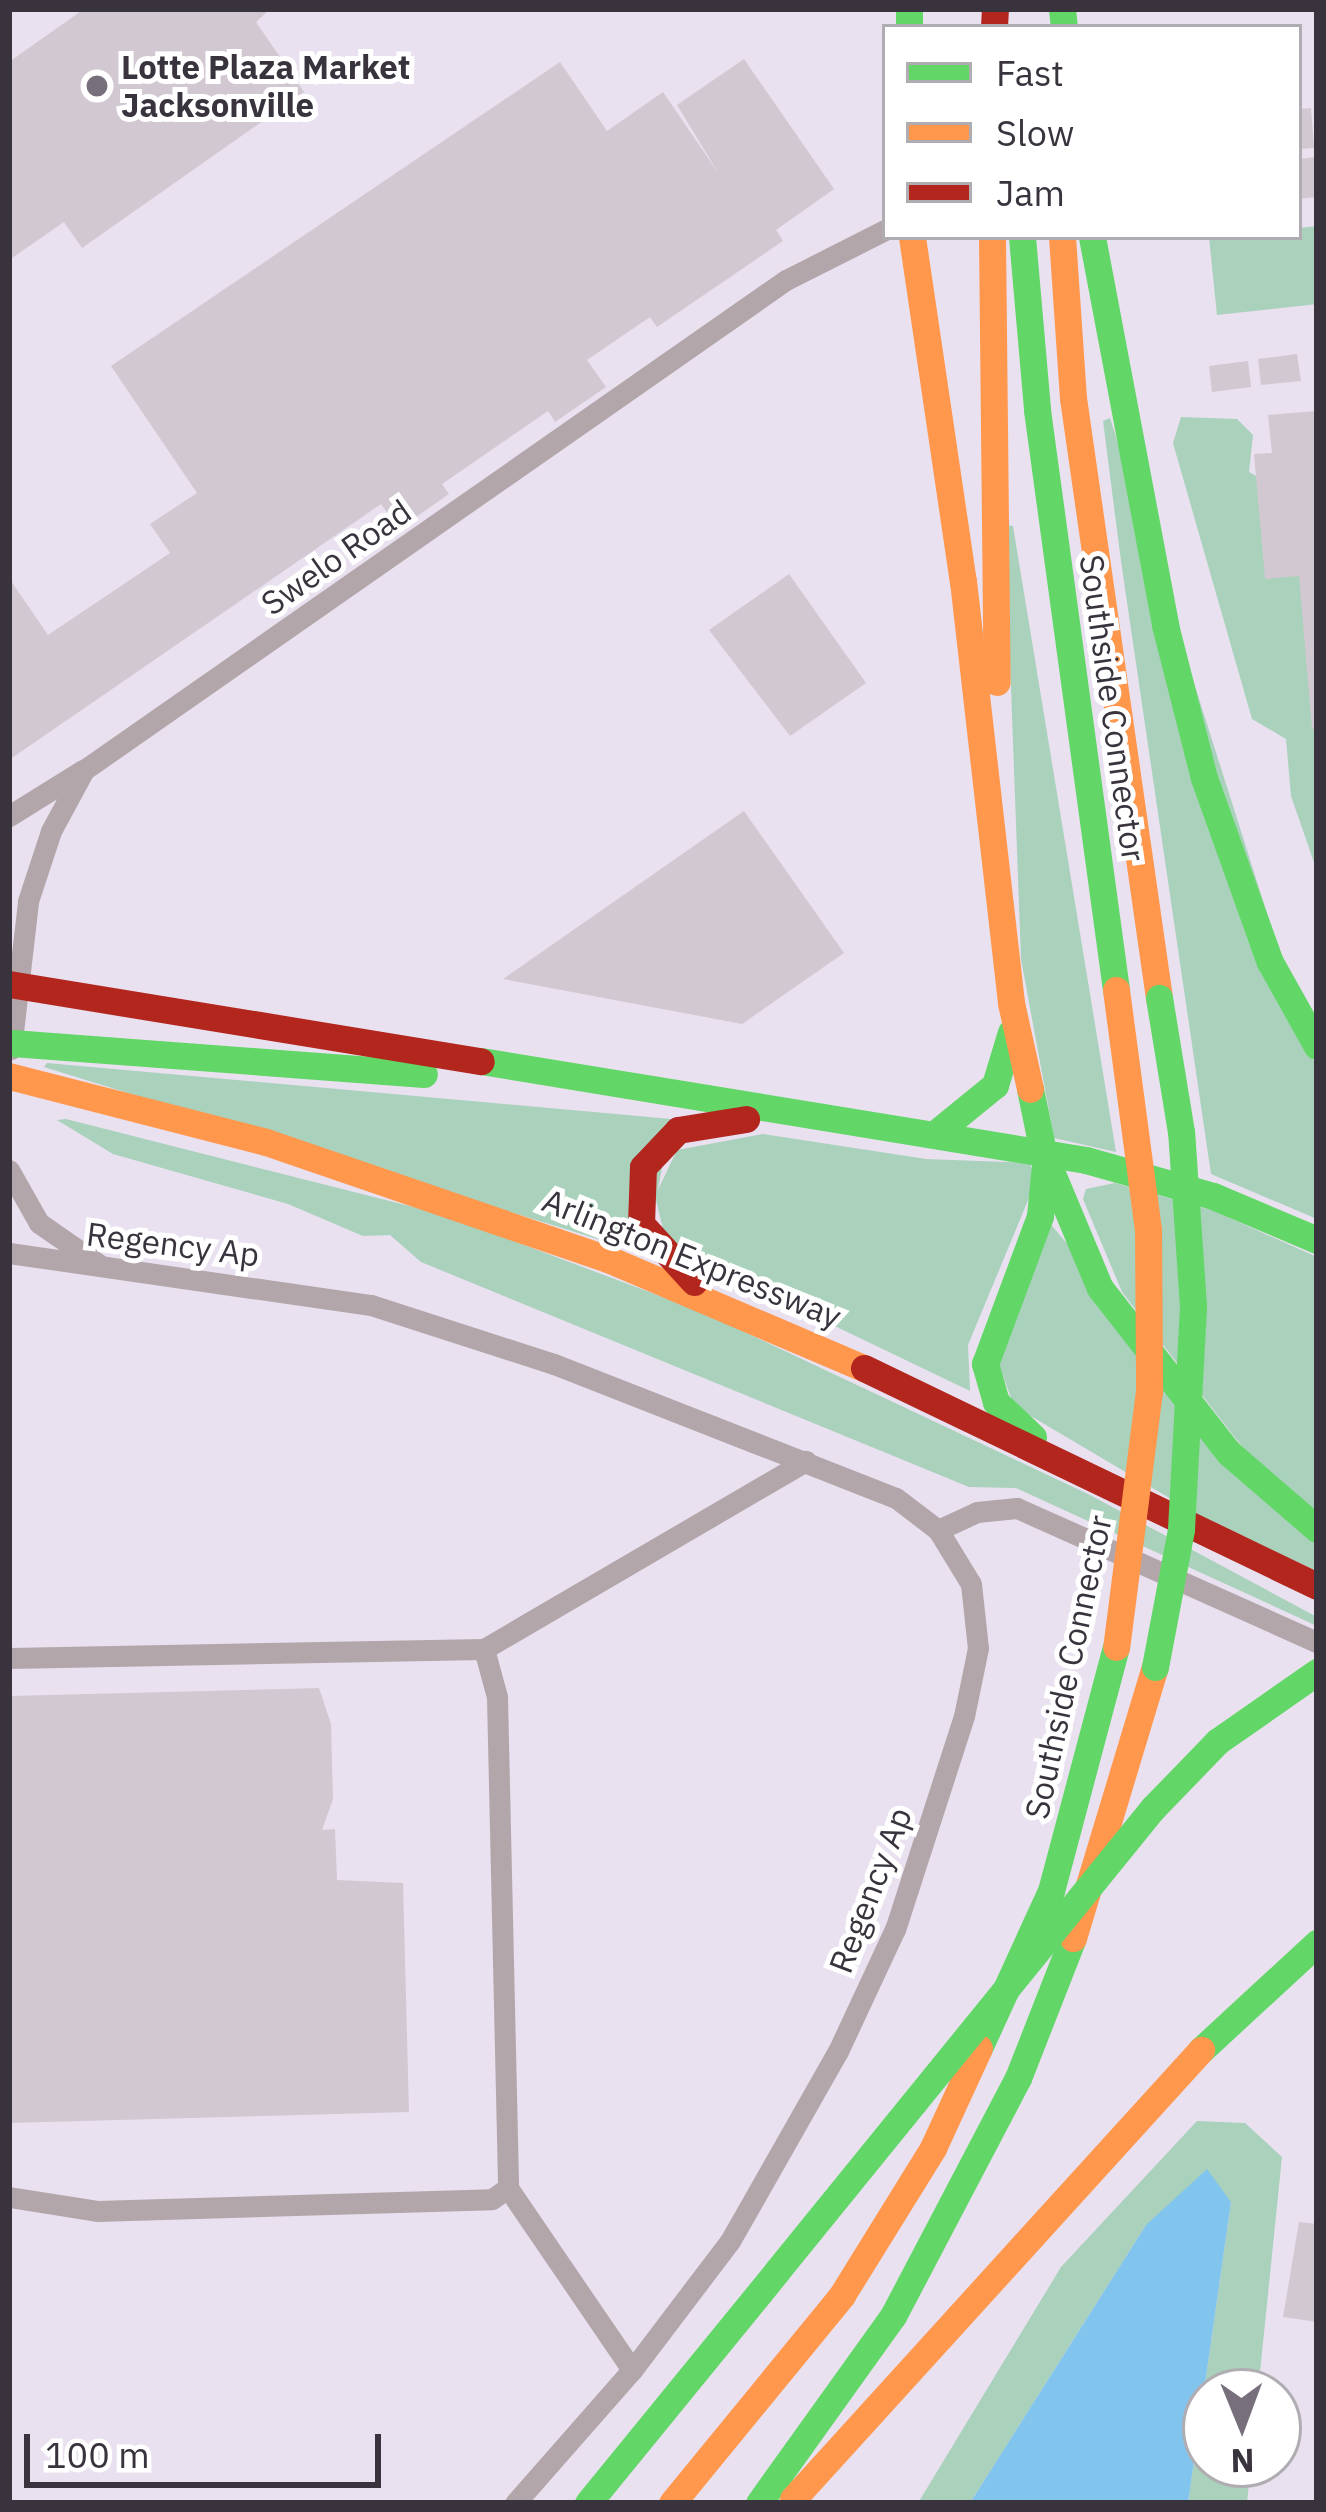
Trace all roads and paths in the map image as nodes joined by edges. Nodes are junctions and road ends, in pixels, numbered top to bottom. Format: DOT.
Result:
graph roads {
  1 [pos="882,232"];
  2 [pos="912,240"];
  3 [pos="992,240"];
  4 [pos="1022,240"];
  5 [pos="1061,240"];
  6 [pos="1093,240"];
  7 [pos="84,770"];
  8 [pos="9,816"];
  9 [pos="998,862"];
  10 [pos="14,985"];
  11 [pos="1011,1003"];
  12 [pos="11,1043"];
  13 [pos="1317,1046"];
  14 [pos="657,1090"];
  15 [pos="865,1123"];
  16 [pos="936,1133"];
  17 [pos="1043,1152"];
  18 [pos="9,1170"];
  19 [pos="1317,1240"];
  20 [pos="9,1253"];
  21 [pos="112,1272"];
  22 [pos="745,1316"];
  23 [pos="806,1461"];
  24 [pos="1097,1480"];
  25 [pos="1317,1528"];
  26 [pos="938,1530"];
  27 [pos="1317,1586"];
  28 [pos="1317,1642"];
  29 [pos="484,1649"];
  30 [pos="9,1658"];
  31 [pos="1317,1672"];
  32 [pos="1317,1943"];
  33 [pos="508,2188"];
  34 [pos="9,2197"];
  35 [pos="632,2370"];
  36 [pos="515,2503"];
  37 [pos="588,2503"];
  38 [pos="672,2503"];
  39 [pos="758,2503"];
  40 [pos="790,2503"];
  1 -- 7 [label="street, Swelo Road"];
  2 -- 9 [label="highway"];
  3 -- 9 [label="highway"];
  4 -- 38 [label="highway, Southside Connector, bridge"];
  5 -- 39 [label="highway, Southside Connector, bridge"];
  6 -- 13 [label="highway"];
  7 -- 8 [label="street"];
  7 -- 10 [label="street, Swelo Road"];
  9 -- 11 [label="highway"];
  10 -- 12 [label="street, Swelo Road"];
  10 -- 14 [label="highway"];
  11 -- 16 [label="highway"];
  11 -- 17 [label="highway"];
  12 -- 14 [label="highway"];
  12 -- 22 [label="highway, Arlington Expressway"];
  14 -- 15 [label="highway"];
  15 -- 16 [label="highway"];
  15 -- 22 [label="highway"];
  16 -- 17 [label="highway"];
  17 -- 19 [label="highway"];
  17 -- 24 [label="highway"];
  17 -- 25 [label="highway"];
  18 -- 21 [label="street"];
  20 -- 21 [label="street, Regency Ap"];
  21 -- 23 [label="street, Regency Ap"];
  22 -- 24 [label="highway, Arlington Expressway"];
  23 -- 26 [label="street, Regency Ap"];
  23 -- 29 [label="street"];
  24 -- 27 [label="highway, Arlington Expressway"];
  26 -- 28 [label="street"];
  26 -- 35 [label="street, Regency Ap"];
  29 -- 30 [label="street"];
  29 -- 33 [label="street"];
  31 -- 37 [label="highway, bridge"];
  32 -- 40 [label="highway"];
  33 -- 34 [label="street"];
  33 -- 35 [label="street"];
  35 -- 36 [label="street, Regency Ap"];
}
